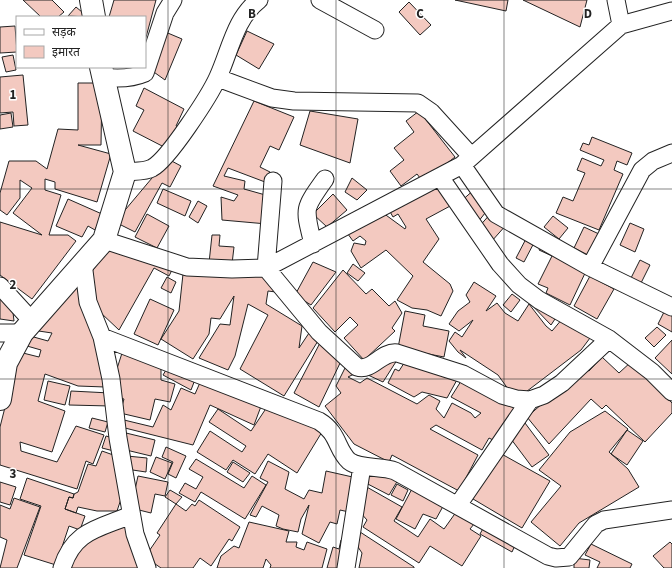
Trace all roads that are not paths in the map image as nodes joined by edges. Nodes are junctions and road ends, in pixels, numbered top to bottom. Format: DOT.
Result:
graph roads {
  1 [pos="92,0"];
  2 [pos="173,0"];
  3 [pos="260,0"];
  4 [pos="320,0"];
  5 [pos="616,0"];
  6 [pos="672,11"];
  7 [pos="94,16"];
  8 [pos="621,25"];
  9 [pos="375,30"];
  10 [pos="101,72"];
  11 [pos="218,78"];
  12 [pos="672,153"];
  13 [pos="466,161"];
  14 [pos="125,172"];
  15 [pos="440,177"];
  16 [pos="325,179"];
  17 [pos="273,181"];
  18 [pos="104,240"];
  19 [pos="313,244"];
  20 [pos="83,264"];
  21 [pos="590,267"];
  22 [pos="266,268"];
  23 [pos="0,286"];
  24 [pos="672,307"];
  25 [pos="27,327"];
  26 [pos="0,333"];
  27 [pos="102,337"];
  28 [pos="609,339"];
  29 [pos="672,392"];
  30 [pos="0,399"];
  31 [pos="530,400"];
  32 [pos="362,466"];
  33 [pos="458,505"];
  34 [pos="672,510"];
  35 [pos="131,515"];
  36 [pos="62,568"];
  37 [pos="147,568"];
  38 [pos="346,568"];
  1 -- 7 [label="street"];
  2 -- 10 [label="street"];
  3 -- 11 [label="street"];
  4 -- 9 [label="street"];
  5 -- 8 [label="street"];
  6 -- 8 [label="street"];
  8 -- 13 [label="street"];
  10 -- 14 [label="street"];
  11 -- 13 [label="street"];
  11 -- 14 [label="street"];
  12 -- 21 [label="street"];
  13 -- 15 [label="street"];
  13 -- 21 [label="street"];
  14 -- 18 [label="street"];
  15 -- 19 [label="street"];
  15 -- 28 [label="street"];
  16 -- 19 [label="street"];
  17 -- 22 [label="street"];
  18 -- 20 [label="street"];
  18 -- 22 [label="street"];
  19 -- 22 [label="street"];
  20 -- 25 [label="street"];
  20 -- 27 [label="street"];
  21 -- 24 [label="street"];
  22 -- 31 [label="street"];
  23 -- 25 [label="street"];
  25 -- 26 [label="street"];
  25 -- 30 [label="street"];
  27 -- 32 [label="street"];
  27 -- 35 [label="street"];
  28 -- 29 [label="street"];
  28 -- 31 [label="street"];
  31 -- 33 [label="street"];
  32 -- 33 [label="street"];
  32 -- 38 [label="street"];
  33 -- 34 [label="street"];
  35 -- 36 [label="street"];
  35 -- 37 [label="street"];
}
